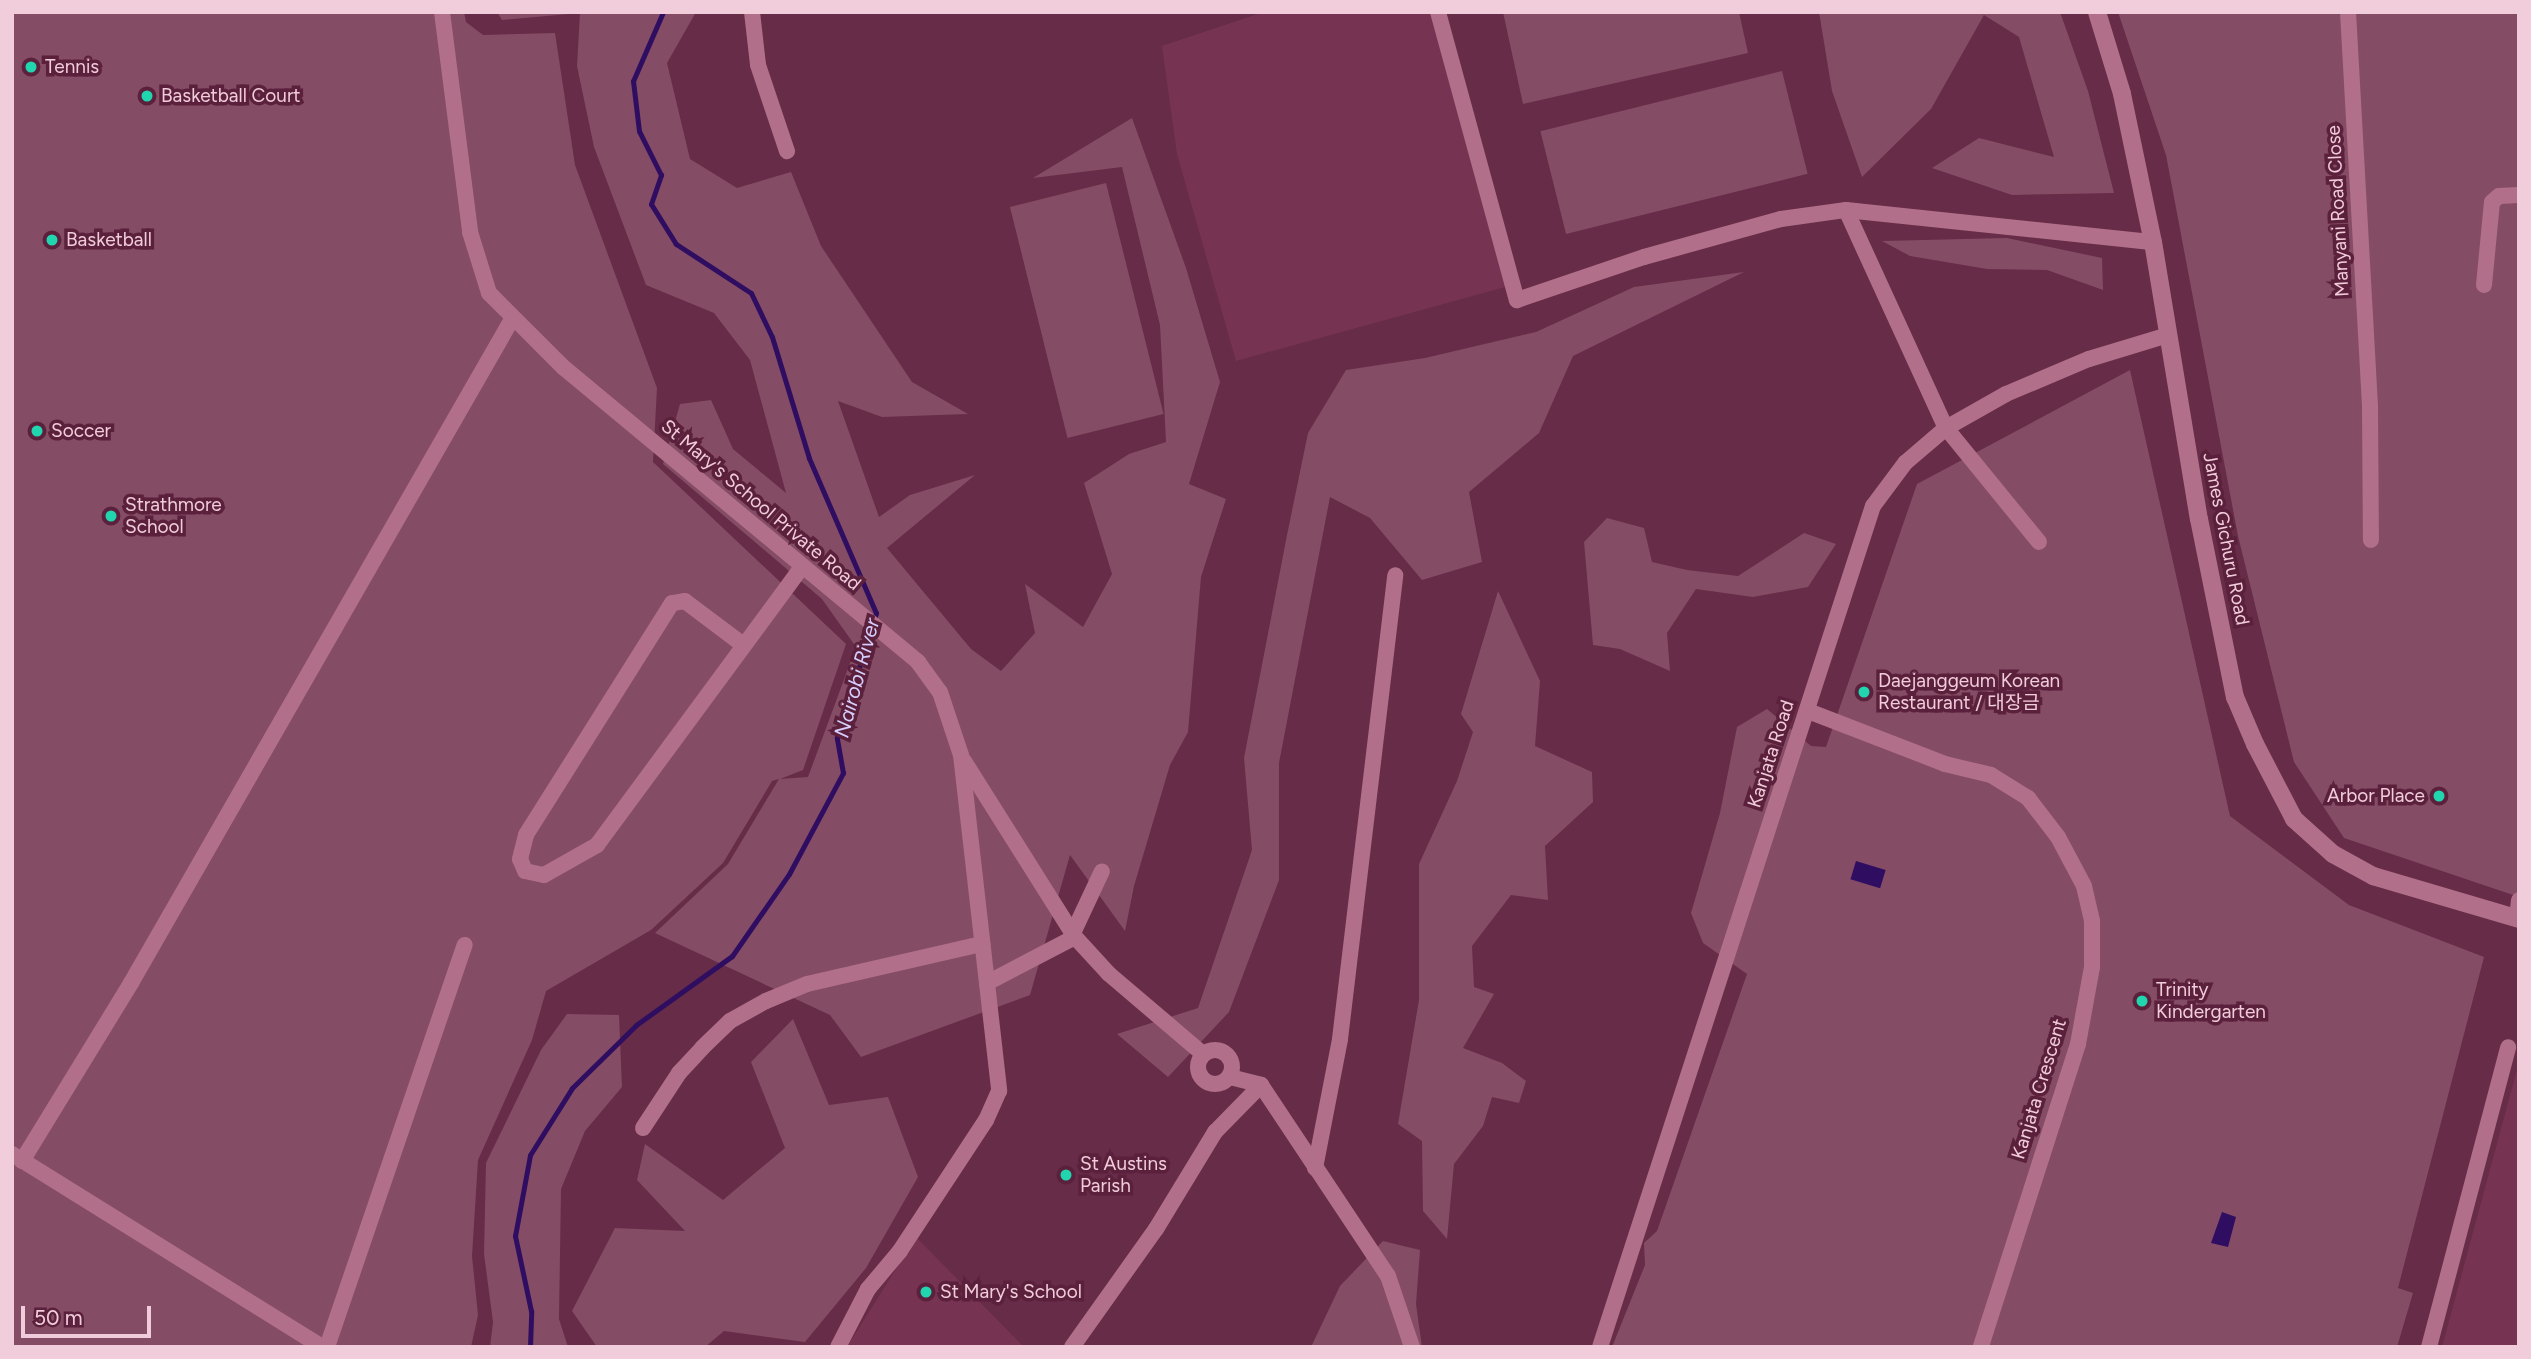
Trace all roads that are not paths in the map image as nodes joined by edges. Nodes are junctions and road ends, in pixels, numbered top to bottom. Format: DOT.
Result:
graph roads {
  1 [pos="442,12"];
  2 [pos="752,12"];
  3 [pos="1438,12"];
  4 [pos="2097,12"];
  5 [pos="2348,12"];
  6 [pos="787,151"];
  7 [pos="2519,195"];
  8 [pos="1846,210"];
  9 [pos="2153,242"];
  10 [pos="2484,285"];
  11 [pos="512,319"];
  12 [pos="2168,335"];
  13 [pos="1945,428"];
  14 [pos="2371,540"];
  15 [pos="2039,542"];
  16 [pos="802,568"];
  17 [pos="1395,575"];
  18 [pos="743,644"];
  19 [pos="1808,711"];
  20 [pos="961,755"];
  21 [pos="1102,871"];
  22 [pos="2519,900"];
  23 [pos="2518,919"];
  24 [pos="1074,935"];
  25 [pos="982,944"];
  26 [pos="465,945"];
  27 [pos="987,983"];
  28 [pos="2508,1047"];
  29 [pos="1203,1054"];
  30 [pos="1230,1077"];
  31 [pos="1261,1085"];
  32 [pos="643,1128"];
  33 [pos="17,1157"];
  34 [pos="1315,1168"];
  35 [pos="324,1347"];
  36 [pos="838,1347"];
  37 [pos="1072,1347"];
  38 [pos="1412,1347"];
  39 [pos="1600,1347"];
  40 [pos="1981,1347"];
  41 [pos="2429,1347"];
  1 -- 11 [label="street, St Mary's School Private Road"];
  2 -- 6 [label="street"];
  3 -- 8 [label="street"];
  4 -- 9 [label="main road, James Gichuru Road"];
  5 -- 14 [label="street, Manyani Road Close"];
  7 -- 10 [label="street"];
  8 -- 9 [label="street"];
  8 -- 13 [label="street"];
  9 -- 12 [label="main road, James Gichuru Road"];
  11 -- 16 [label="street, St Mary's School Private Road"];
  11 -- 33 [label="street"];
  12 -- 13 [label="street, Kanjata Road"];
  12 -- 23 [label="main road, James Gichuru Road"];
  13 -- 15 [label="street"];
  13 -- 19 [label="street, Kanjata Road"];
  16 -- 18 [label="street"];
  16 -- 20 [label="street, St Mary's School Private Road"];
  17 -- 34 [label="street"];
  18 -- 18 [label="street"];
  19 -- 39 [label="street, Kanjata Road"];
  19 -- 40 [label="street, Kanjata Crescent"];
  20 -- 24 [label="street"];
  20 -- 25 [label="street, St Mary's School Private Road"];
  21 -- 24 [label="street"];
  22 -- 23 [label="street"];
  24 -- 27 [label="street"];
  24 -- 29 [label="street"];
  25 -- 27 [label="street, St Mary's School Private Road"];
  25 -- 32 [label="street"];
  26 -- 35 [label="street"];
  27 -- 36 [label="street, St Mary's School Private Road"];
  28 -- 41 [label="street"];
  29 -- 30 [label="street"];
  29 -- 30 [label="street"];
  30 -- 31 [label="street"];
  31 -- 34 [label="street"];
  31 -- 37 [label="street"];
  33 -- 35 [label="street"];
  34 -- 38 [label="street"];
}
